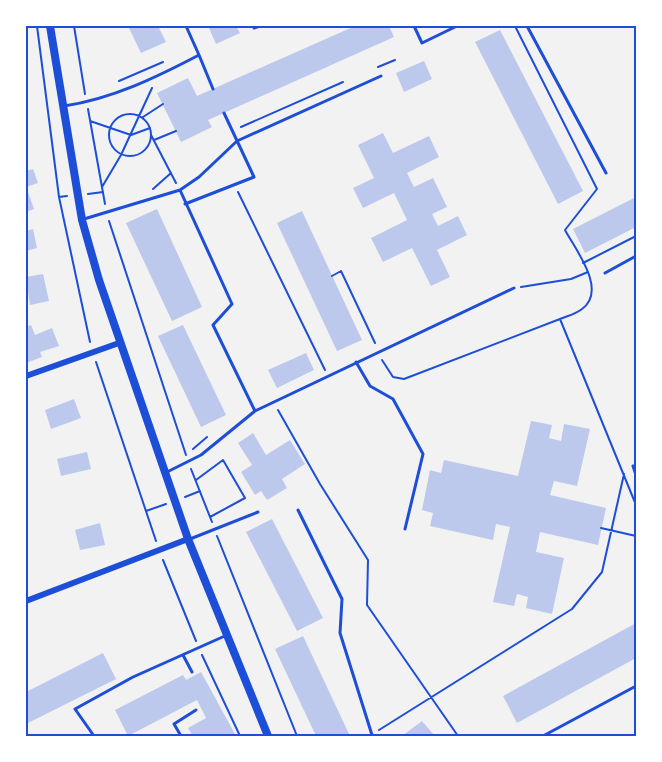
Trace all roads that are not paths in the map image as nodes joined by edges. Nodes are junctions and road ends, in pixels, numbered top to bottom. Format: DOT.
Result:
graph roads {
  1 [pos="50,26"];
  2 [pos="186,26"];
  3 [pos="260,26"];
  4 [pos="414,26"];
  5 [pos="457,26"];
  6 [pos="527,26"];
  7 [pos="254,28"];
  8 [pos="199,55"];
  9 [pos="381,76"];
  10 [pos="213,89"];
  11 [pos="62,106"];
  12 [pos="224,113"];
  13 [pos="237,141"];
  14 [pos="606,173"];
  15 [pos="180,190"];
  16 [pos="185,204"];
  17 [pos="82,220"];
  18 [pos="636,256"];
  19 [pos="604,273"];
  20 [pos="514,288"];
  21 [pos="119,343"];
  22 [pos="356,362"];
  23 [pos="26,376"];
  24 [pos="255,411"];
  25 [pos="633,466"];
  26 [pos="165,472"];
  27 [pos="636,475"];
  28 [pos="298,510"];
  29 [pos="258,512"];
  30 [pos="405,529"];
  31 [pos="188,539"];
  32 [pos="26,601"];
  33 [pos="227,635"];
  34 [pos="183,655"];
  35 [pos="192,672"];
  36 [pos="636,686"];
  37 [pos="196,710"];
  38 [pos="94,736"];
  39 [pos="181,736"];
  40 [pos="268,736"];
  41 [pos="370,736"];
  42 [pos="543,736"];
  1 -- 11 [label="street"];
  2 -- 8 [label="lane"];
  3 -- 7 [label="lane"];
  4 -- 5 [label="lane"];
  6 -- 14 [label="lane"];
  8 -- 10 [label="lane"];
  8 -- 11 [label="lane"];
  9 -- 13 [label="lane"];
  11 -- 17 [label="street"];
  12 -- 13 [label="lane"];
  13 -- 15 [label="lane"];
  13 -- 16 [label="lane"];
  15 -- 16 [label="lane"];
  15 -- 17 [label="lane"];
  16 -- 24 [label="lane"];
  17 -- 21 [label="street"];
  18 -- 19 [label="lane"];
  20 -- 22 [label="lane"];
  21 -- 23 [label="street"];
  21 -- 26 [label="street"];
  22 -- 24 [label="lane"];
  22 -- 30 [label="lane"];
  24 -- 26 [label="lane"];
  25 -- 27 [label="lane"];
  26 -- 31 [label="street"];
  28 -- 41 [label="lane"];
  29 -- 31 [label="lane"];
  31 -- 32 [label="street"];
  31 -- 33 [label="street"];
  33 -- 34 [label="lane"];
  33 -- 40 [label="street"];
  34 -- 35 [label="lane"];
  34 -- 38 [label="lane"];
  36 -- 42 [label="lane"];
  37 -- 39 [label="lane"];
}
